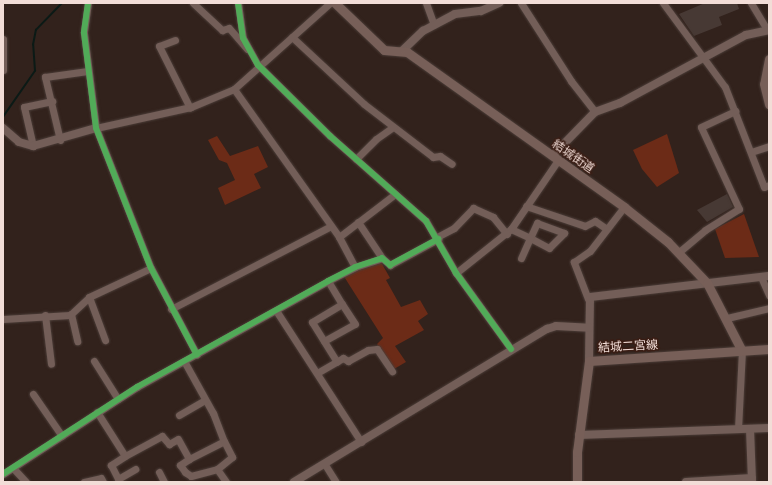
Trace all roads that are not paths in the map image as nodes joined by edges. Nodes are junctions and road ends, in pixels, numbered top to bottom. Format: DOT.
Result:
graph roads {
  1 [pos="88,3"];
  2 [pos="193,3"];
  3 [pos="238,3"];
  4 [pos="330,3"];
  5 [pos="335,3"];
  6 [pos="426,3"];
  7 [pos="499,3"];
  8 [pos="521,3"];
  9 [pos="663,3"];
  10 [pos="751,3"];
  11 [pos="434,25"];
  12 [pos="768,30"];
  13 [pos="292,37"];
  14 [pos="175,40"];
  15 [pos="3,42"];
  16 [pos="247,50"];
  17 [pos="402,51"];
  18 [pos="701,58"];
  19 [pos="769,59"];
  20 [pos="258,65"];
  21 [pos="3,70"];
  22 [pos="88,71"];
  23 [pos="234,89"];
  24 [pos="52,101"];
  25 [pos="769,104"];
  26 [pos="190,108"];
  27 [pos="736,111"];
  28 [pos="595,112"];
  29 [pos="393,127"];
  30 [pos="3,128"];
  31 [pos="96,128"];
  32 [pos="60,140"];
  33 [pos="33,146"];
  34 [pos="769,146"];
  35 [pos="751,152"];
  36 [pos="555,158"];
  37 [pos="356,159"];
  38 [pos="452,164"];
  39 [pos="769,185"];
  40 [pos="395,194"];
  41 [pos="526,206"];
  42 [pos="624,207"];
  43 [pos="358,222"];
  44 [pos="331,226"];
  45 [pos="607,229"];
  46 [pos="509,232"];
  47 [pos="339,237"];
  48 [pos="437,238"];
  49 [pos="530,238"];
  50 [pos="679,252"];
  51 [pos="382,258"];
  52 [pos="520,258"];
  53 [pos="355,267"];
  54 [pos="151,268"];
  55 [pos="456,274"];
  56 [pos="765,277"];
  57 [pos="328,281"];
  58 [pos="708,284"];
  59 [pos="769,295"];
  60 [pos="89,297"];
  61 [pos="588,299"];
  62 [pos="342,304"];
  63 [pos="769,308"];
  64 [pos="171,309"];
  65 [pos="277,312"];
  66 [pos="71,314"];
  67 [pos="45,315"];
  68 [pos="727,318"];
  69 [pos="3,319"];
  70 [pos="588,328"];
  71 [pos="105,340"];
  72 [pos="77,341"];
  73 [pos="324,341"];
  74 [pos="511,349"];
  75 [pos="769,349"];
  76 [pos="742,351"];
  77 [pos="197,355"];
  78 [pos="94,361"];
  79 [pos="184,361"];
  80 [pos="589,361"];
  81 [pos="337,362"];
  82 [pos="51,364"];
  83 [pos="392,371"];
  84 [pos="317,373"];
  85 [pos="33,394"];
  86 [pos="118,399"];
  87 [pos="205,400"];
  88 [pos="97,412"];
  89 [pos="179,415"];
  90 [pos="769,428"];
  91 [pos="738,429"];
  92 [pos="750,429"];
  93 [pos="579,435"];
  94 [pos="62,436"];
  95 [pos="224,441"];
  96 [pos="361,442"];
  97 [pos="125,456"];
  98 [pos="189,459"];
  99 [pos="324,464"];
  100 [pos="13,468"];
  101 [pos="217,468"];
  102 [pos="135,470"];
  103 [pos="3,472"];
  104 [pos="158,472"];
  105 [pos="752,480"];
  106 [pos="26,482"];
  107 [pos="84,482"];
  108 [pos="102,482"];
  109 [pos="164,482"];
  110 [pos="226,482"];
  111 [pos="294,482"];
  112 [pos="336,482"];
  113 [pos="577,482"];
  114 [pos="686,482"];
  1 -- 22 [label="street"];
  2 -- 16 [label="street"];
  3 -- 16 [label="street"];
  4 -- 13 [label="street"];
  5 -- 17 [label="main road, 結城街道"];
  6 -- 11 [label="street"];
  7 -- 11 [label="street"];
  8 -- 28 [label="street"];
  9 -- 18 [label="street"];
  10 -- 12 [label="street"];
  11 -- 17 [label="street"];
  12 -- 18 [label="street"];
  13 -- 20 [label="street"];
  13 -- 29 [label="street"];
  14 -- 26 [label="street"];
  15 -- 21 [label="street"];
  16 -- 20 [label="street"];
  17 -- 36 [label="main road, 結城街道"];
  18 -- 27 [label="street"];
  18 -- 28 [label="street"];
  19 -- 25 [label="main road"];
  20 -- 23 [label="street"];
  20 -- 37 [label="street"];
  22 -- 24 [label="street"];
  22 -- 31 [label="street"];
  23 -- 26 [label="street"];
  23 -- 44 [label="street"];
  24 -- 32 [label="street"];
  24 -- 33 [label="street"];
  26 -- 31 [label="street"];
  27 -- 35 [label="street"];
  27 -- 50 [label="street"];
  28 -- 36 [label="street"];
  29 -- 37 [label="street"];
  29 -- 38 [label="street"];
  30 -- 33 [label="street"];
  31 -- 32 [label="street"];
  31 -- 54 [label="street"];
  32 -- 33 [label="street"];
  34 -- 35 [label="street"];
  35 -- 39 [label="street"];
  36 -- 41 [label="street"];
  36 -- 42 [label="main road, 結城街道"];
  37 -- 40 [label="street"];
  40 -- 43 [label="street"];
  40 -- 48 [label="street"];
  41 -- 45 [label="street"];
  41 -- 46 [label="street"];
  42 -- 45 [label="street"];
  42 -- 50 [label="main road, 結城街道"];
  43 -- 47 [label="street"];
  43 -- 51 [label="street"];
  44 -- 47 [label="street"];
  44 -- 64 [label="street"];
  45 -- 61 [label="street"];
  46 -- 48 [label="street"];
  46 -- 49 [label="street"];
  46 -- 55 [label="street"];
  47 -- 53 [label="street"];
  48 -- 51 [label="street"];
  48 -- 55 [label="street"];
  49 -- 49 [label="street"];
  49 -- 52 [label="street"];
  50 -- 58 [label="main road, 結城街道"];
  51 -- 53 [label="street"];
  53 -- 57 [label="street"];
  54 -- 60 [label="street"];
  54 -- 64 [label="street"];
  55 -- 74 [label="street"];
  56 -- 58 [label="street"];
  56 -- 59 [label="street"];
  57 -- 62 [label="street"];
  57 -- 65 [label="street"];
  58 -- 61 [label="street"];
  58 -- 68 [label="main road, 結城街道"];
  60 -- 66 [label="street"];
  60 -- 71 [label="street"];
  61 -- 70 [label="street"];
  62 -- 73 [label="street"];
  62 -- 73 [label="street"];
  63 -- 68 [label="street"];
  64 -- 77 [label="street"];
  65 -- 77 [label="street"];
  65 -- 84 [label="street"];
  66 -- 67 [label="street"];
  66 -- 72 [label="street"];
  67 -- 69 [label="street"];
  67 -- 82 [label="street"];
  68 -- 76 [label="main road, 結城街道"];
  70 -- 74 [label="street"];
  70 -- 80 [label="street"];
  73 -- 81 [label="street"];
  74 -- 96 [label="street"];
  75 -- 76 [label="main road"];
  76 -- 80 [label="main road, 結城二宮線"];
  76 -- 91 [label="street"];
  77 -- 79 [label="street"];
  78 -- 86 [label="street"];
  79 -- 86 [label="street"];
  79 -- 87 [label="street"];
  80 -- 93 [label="main road, 結城二宮線"];
  81 -- 83 [label="street"];
  81 -- 84 [label="street"];
  84 -- 96 [label="street"];
  85 -- 94 [label="street"];
  86 -- 88 [label="street"];
  87 -- 89 [label="street"];
  87 -- 95 [label="street"];
  88 -- 94 [label="street"];
  88 -- 97 [label="street"];
  90 -- 92 [label="street"];
  91 -- 92 [label="street"];
  91 -- 93 [label="street"];
  92 -- 105 [label="street"];
  93 -- 113 [label="main road, 結城二宮線"];
  94 -- 100 [label="street"];
  95 -- 98 [label="street"];
  95 -- 101 [label="street"];
  96 -- 99 [label="street"];
  97 -- 98 [label="street"];
  97 -- 102 [label="street"];
  98 -- 101 [label="street"];
  99 -- 111 [label="street"];
  99 -- 112 [label="street"];
  100 -- 103 [label="street"];
  100 -- 106 [label="street"];
  101 -- 110 [label="street"];
  104 -- 109 [label="street"];
  105 -- 114 [label="street"];
  107 -- 108 [label="street"];
}
